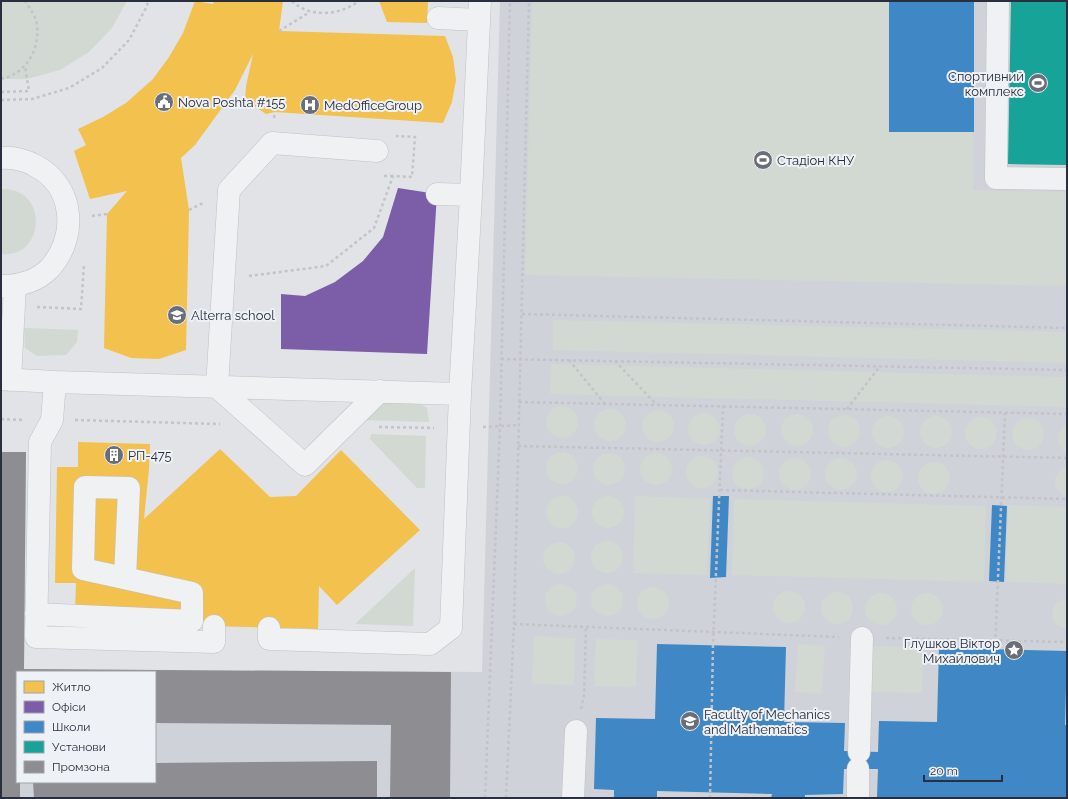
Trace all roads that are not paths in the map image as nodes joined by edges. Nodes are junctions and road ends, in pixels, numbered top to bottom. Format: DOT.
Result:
graph roads {
  1 [pos="998,1"];
  2 [pos="479,11"];
  3 [pos="438,18"];
  4 [pos="377,151"];
  5 [pos="1,158"];
  6 [pos="1067,179"];
  7 [pos="437,194"];
  8 [pos="471,194"];
  9 [pos="8,286"];
  10 [pos="5,380"];
  11 [pos="55,382"];
  12 [pos="217,387"];
  13 [pos="380,391"];
  14 [pos="460,394"];
  15 [pos="125,578"];
  16 [pos="36,614"];
  17 [pos="214,626"];
  18 [pos="269,628"];
  19 [pos="862,638"];
  20 [pos="576,731"];
  21 [pos="573,798"];
  22 [pos="858,798"];
  1 -- 6 [label="lane"];
  2 -- 3 [label="lane"];
  2 -- 8 [label="lane"];
  4 -- 12 [label="lane"];
  5 -- 9 [label="lane"];
  7 -- 8 [label="lane"];
  8 -- 14 [label="lane"];
  9 -- 10 [label="lane"];
  10 -- 11 [label="lane"];
  11 -- 12 [label="lane"];
  11 -- 16 [label="lane"];
  12 -- 13 [label="lane"];
  12 -- 13 [label="lane"];
  13 -- 14 [label="lane"];
  14 -- 18 [label="lane"];
  15 -- 16 [label="lane"];
  16 -- 17 [label="lane"];
  19 -- 22 [label="lane"];
  20 -- 21 [label="lane"];
}
